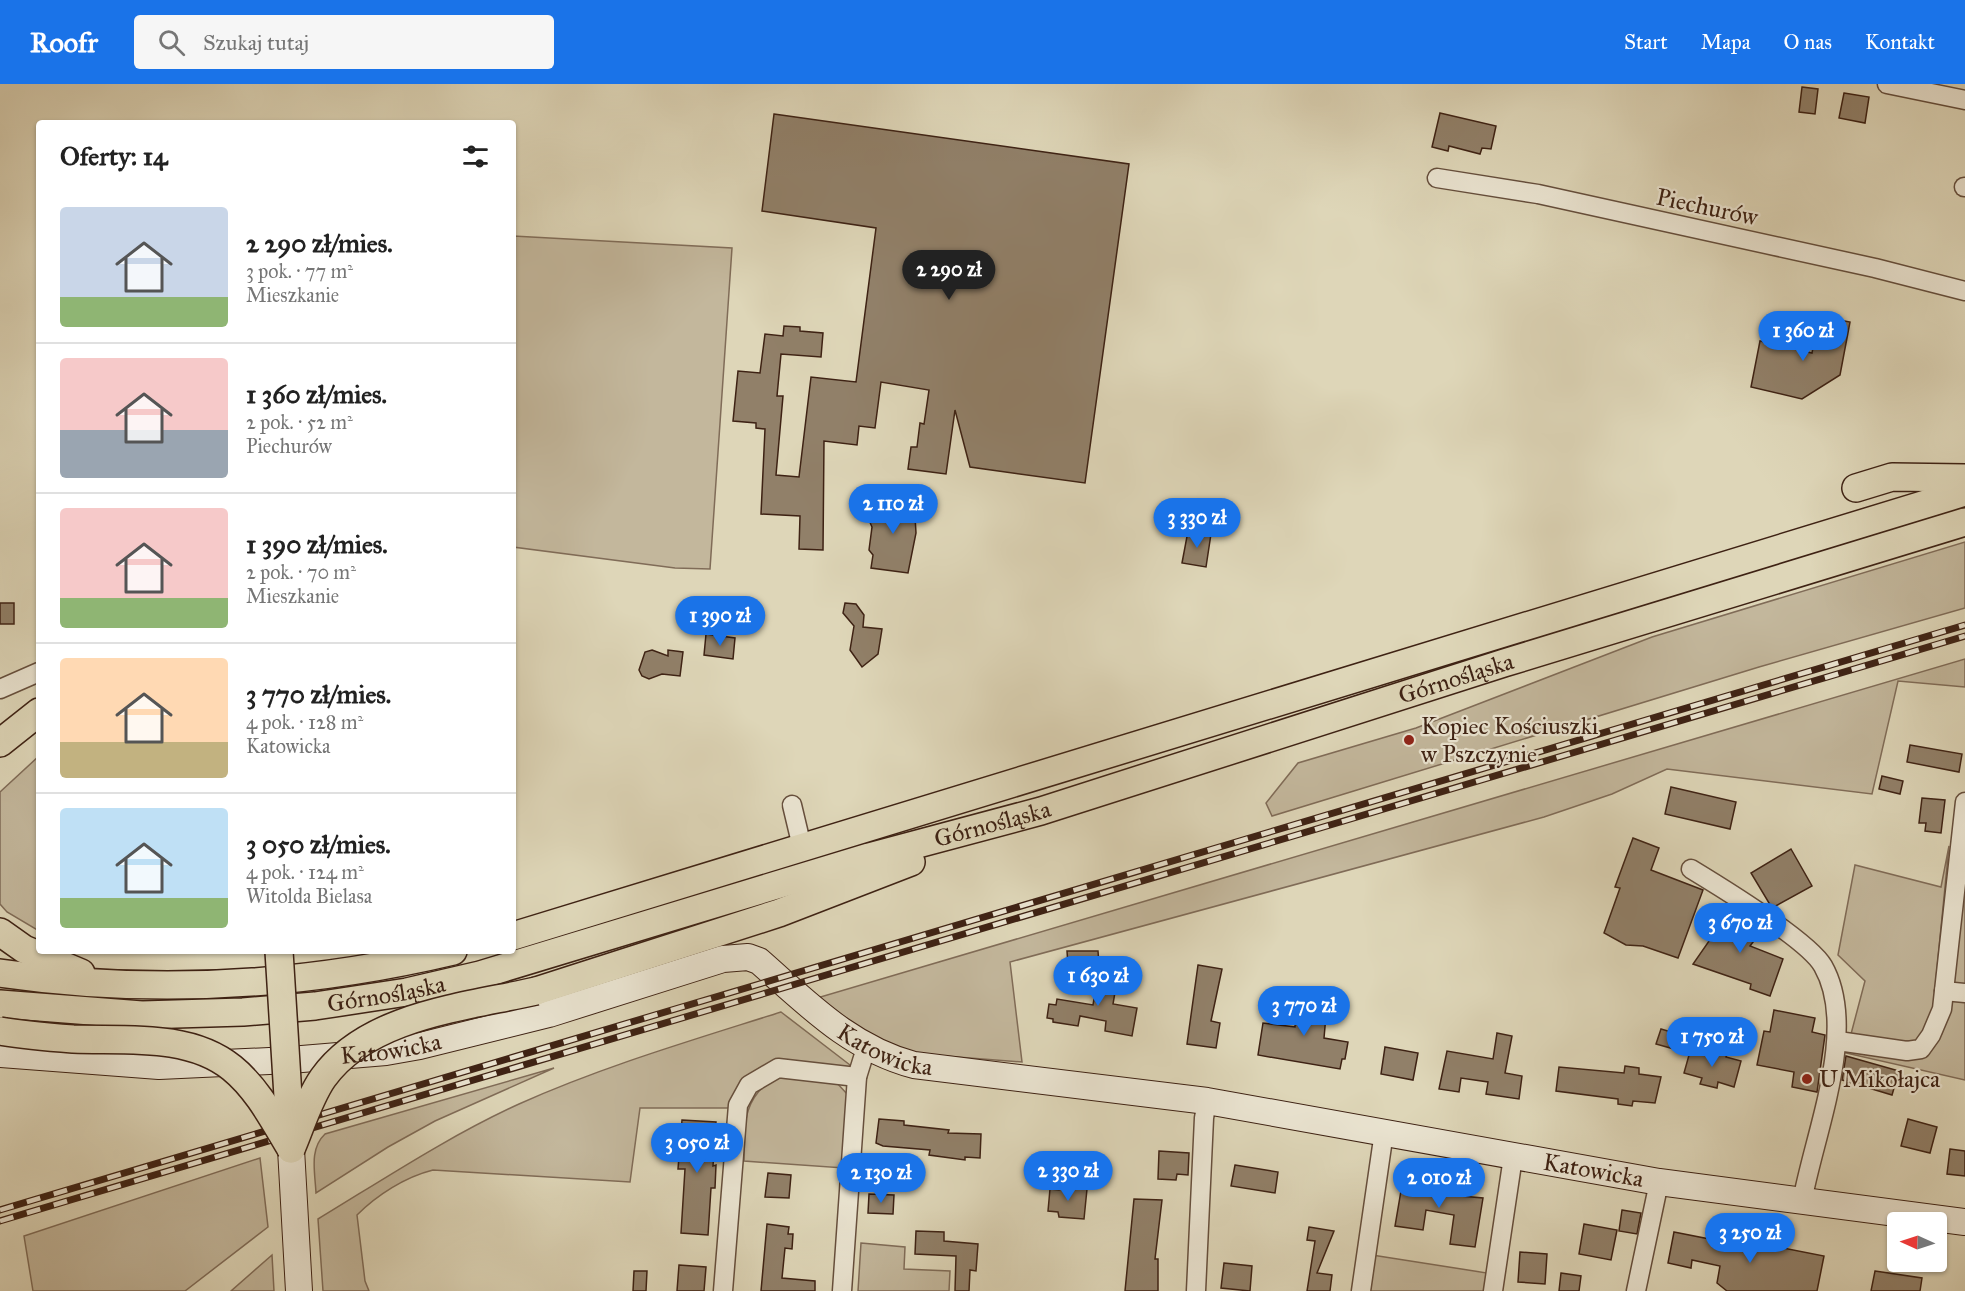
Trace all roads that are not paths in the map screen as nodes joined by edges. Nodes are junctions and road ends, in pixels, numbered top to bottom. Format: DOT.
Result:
graph roads {
  1 [pos="1887,84"];
  2 [pos="1965,100"];
  3 [pos="1437,178"];
  4 [pos="1965,291"];
  5 [pos="1965,478"];
  6 [pos="1856,488"];
  7 [pos="1965,492"];
  8 [pos="1965,522"];
  9 [pos="36,673"];
  10 [pos="0,689"];
  11 [pos="36,714"];
  12 [pos="0,743"];
  13 [pos="1965,802"];
  14 [pos="792,805"];
  15 [pos="1041,811"];
  16 [pos="802,847"];
  17 [pos="1691,869"];
  18 [pos="0,932"];
  19 [pos="516,935"];
  20 [pos="36,954"];
  21 [pos="36,954"];
  22 [pos="279,954"];
  23 [pos="439,954"];
  24 [pos="0,973"];
  25 [pos="126,984"];
  26 [pos="1944,991"];
  27 [pos="1965,993"];
  28 [pos="0,1004"];
  29 [pos="0,1031"];
  30 [pos="1838,1041"];
  31 [pos="866,1048"];
  32 [pos="0,1054"];
  33 [pos="857,1077"];
  34 [pos="1207,1101"];
  35 [pos="1384,1132"];
  36 [pos="291,1149"];
  37 [pos="1513,1157"];
  38 [pos="1659,1182"];
  39 [pos="1802,1202"];
  40 [pos="1965,1222"];
  41 [pos="299,1291"];
  42 [pos="723,1291"];
  43 [pos="842,1291"];
  44 [pos="1196,1291"];
  45 [pos="1361,1291"];
  46 [pos="1493,1291"];
  47 [pos="1636,1291"];
  1 -- 2 [label="street"];
  3 -- 4 [label="street, Piechurów"];
  5 -- 6 [label="main road"];
  7 -- 16 [label="main road, Górnośląska"];
  8 -- 15 [label="main road, Górnośląska"];
  9 -- 10 [label="street"];
  11 -- 12 [label="main road"];
  13 -- 26 [label="street"];
  14 -- 16 [label="street"];
  15 -- 28 [label="main road, Górnośląska"];
  15 -- 36 [label="main road, bridge"];
  16 -- 19 [label="main road, Górnośląska"];
  17 -- 30 [label="street"];
  18 -- 21 [label="main road"];
  20 -- 25 [label="main road"];
  22 -- 36 [label="main road, bridge"];
  23 -- 25 [label="main road, Górnośląska"];
  24 -- 25 [label="main road, Górnośląska"];
  26 -- 27 [label="street"];
  26 -- 30 [label="street"];
  29 -- 36 [label="main road, bridge"];
  30 -- 39 [label="street"];
  31 -- 32 [label="street, Katowicka"];
  31 -- 33 [label="street"];
  31 -- 34 [label="street, Katowicka"];
  33 -- 42 [label="street"];
  33 -- 43 [label="street"];
  34 -- 35 [label="street, Katowicka"];
  34 -- 44 [label="street"];
  35 -- 37 [label="street, Katowicka"];
  35 -- 45 [label="street"];
  36 -- 41 [label="street"];
  37 -- 38 [label="street, Katowicka"];
  37 -- 46 [label="street"];
  38 -- 39 [label="street, Katowicka"];
  38 -- 47 [label="street"];
  39 -- 40 [label="street, Katowicka"];
}
